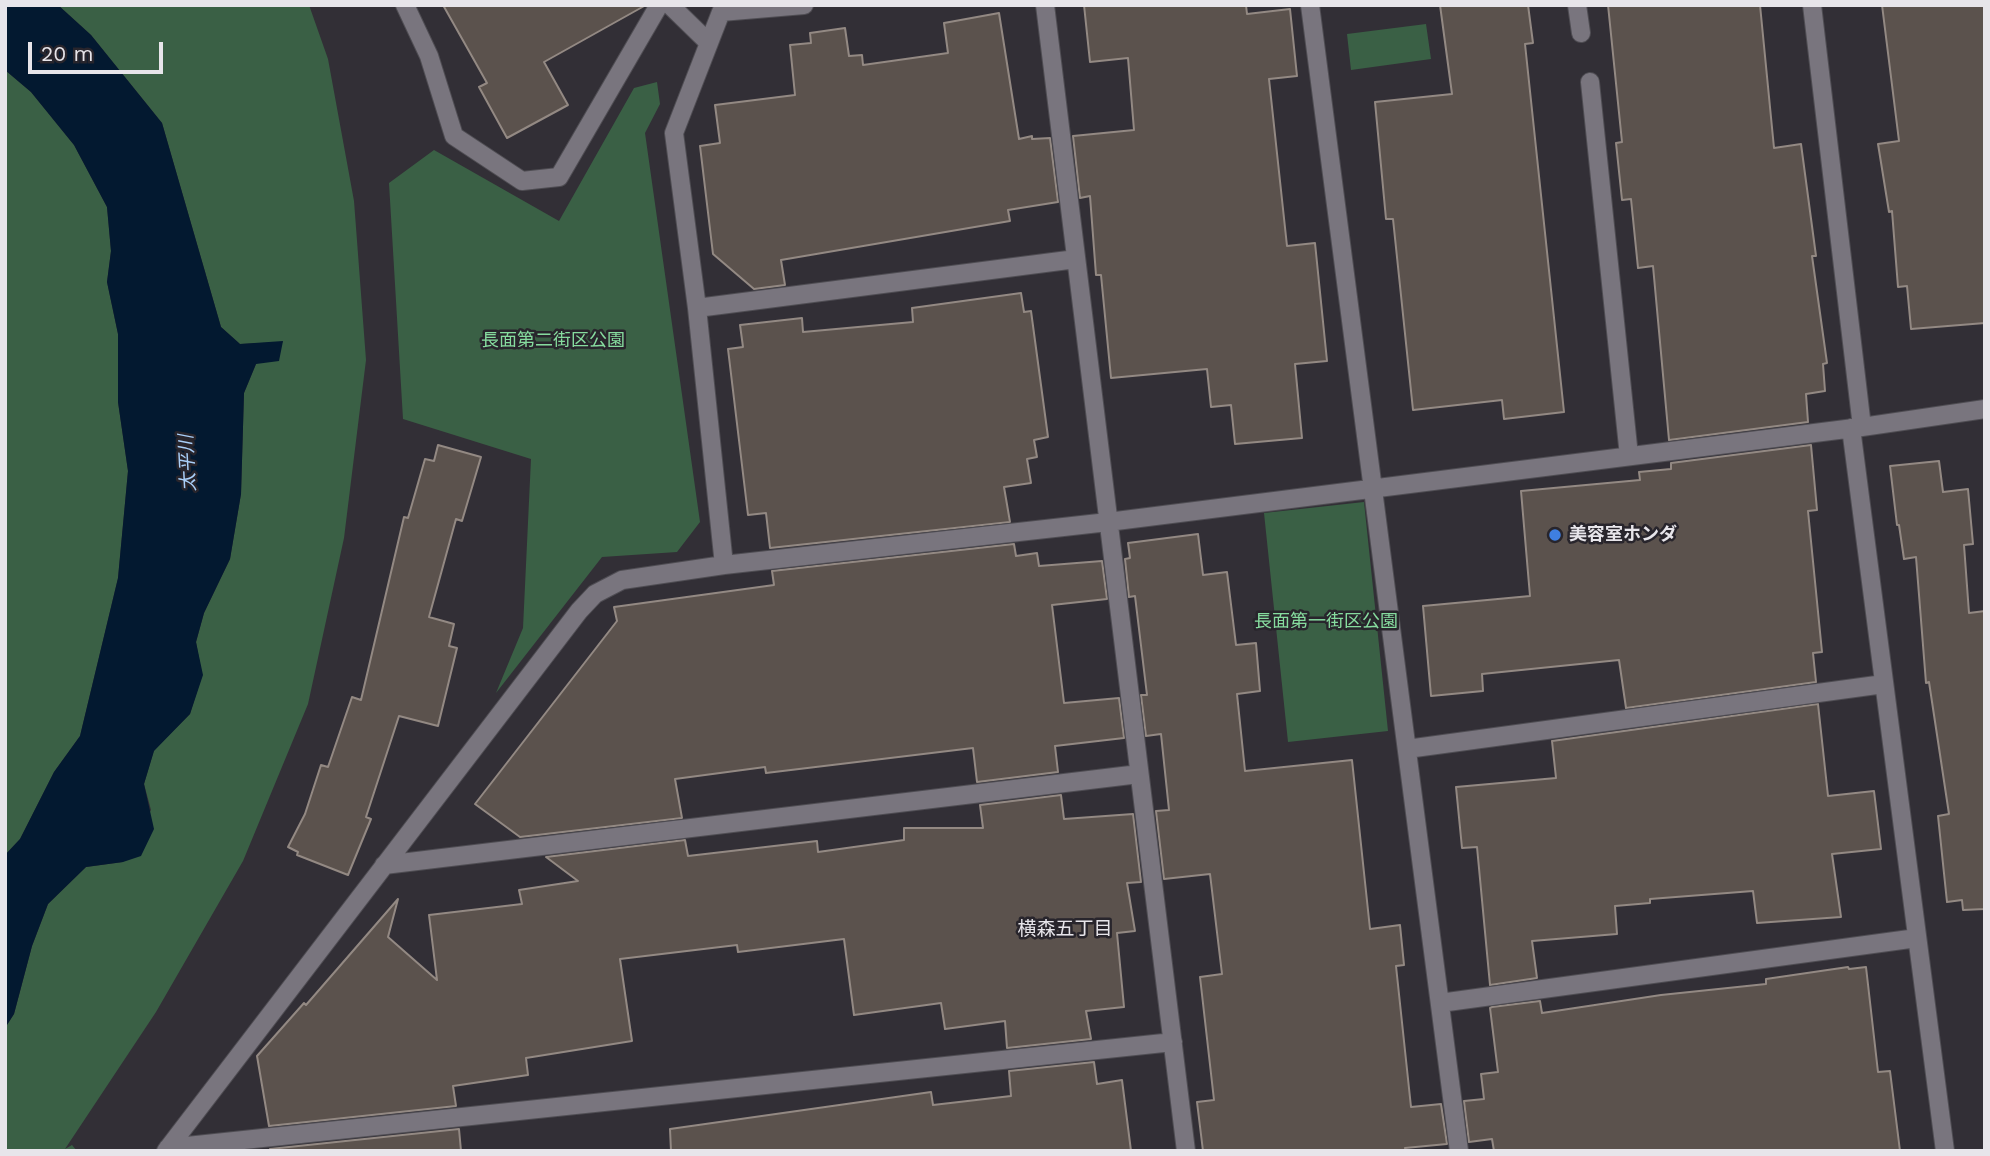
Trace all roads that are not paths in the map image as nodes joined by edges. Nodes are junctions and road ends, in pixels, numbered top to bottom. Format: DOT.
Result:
graph roads {
  1 [pos="405,5"];
  2 [pos="659,5"];
  3 [pos="670,5"];
  4 [pos="804,5"];
  5 [pos="1045,5"];
  6 [pos="1310,5"];
  7 [pos="1577,5"];
  8 [pos="1812,5"];
  9 [pos="1581,33"];
  10 [pos="708,42"];
  11 [pos="1590,82"];
  12 [pos="1076,259"];
  13 [pos="697,308"];
  14 [pos="1985,409"];
  15 [pos="1856,428"];
  16 [pos="1629,456"];
  17 [pos="1373,488"];
  18 [pos="1108,522"];
  19 [pos="724,565"];
  20 [pos="1884,684"];
  21 [pos="1407,749"];
  22 [pos="1139,774"];
  23 [pos="384,865"];
  24 [pos="1917,937"];
  25 [pos="1440,1003"];
  26 [pos="1173,1042"];
  27 [pos="167,1150"];
  28 [pos="1186,1151"];
  29 [pos="1459,1151"];
  30 [pos="1945,1151"];
  1 -- 2 [label="street"];
  3 -- 10 [label="street"];
  4 -- 10 [label="street"];
  5 -- 12 [label="street"];
  6 -- 17 [label="street"];
  7 -- 9 [label="street"];
  8 -- 15 [label="street"];
  10 -- 13 [label="street"];
  11 -- 16 [label="street"];
  12 -- 13 [label="street"];
  12 -- 18 [label="street"];
  13 -- 19 [label="street"];
  14 -- 15 [label="street"];
  15 -- 16 [label="street"];
  15 -- 20 [label="street"];
  16 -- 17 [label="street"];
  17 -- 18 [label="street"];
  17 -- 21 [label="street"];
  18 -- 19 [label="street"];
  18 -- 22 [label="street"];
  19 -- 23 [label="street"];
  20 -- 21 [label="street"];
  20 -- 24 [label="street"];
  21 -- 25 [label="street"];
  22 -- 23 [label="street"];
  22 -- 26 [label="street"];
  23 -- 27 [label="street"];
  24 -- 25 [label="street"];
  24 -- 30 [label="street"];
  25 -- 29 [label="street"];
  26 -- 27 [label="street"];
  26 -- 28 [label="street"];
}
